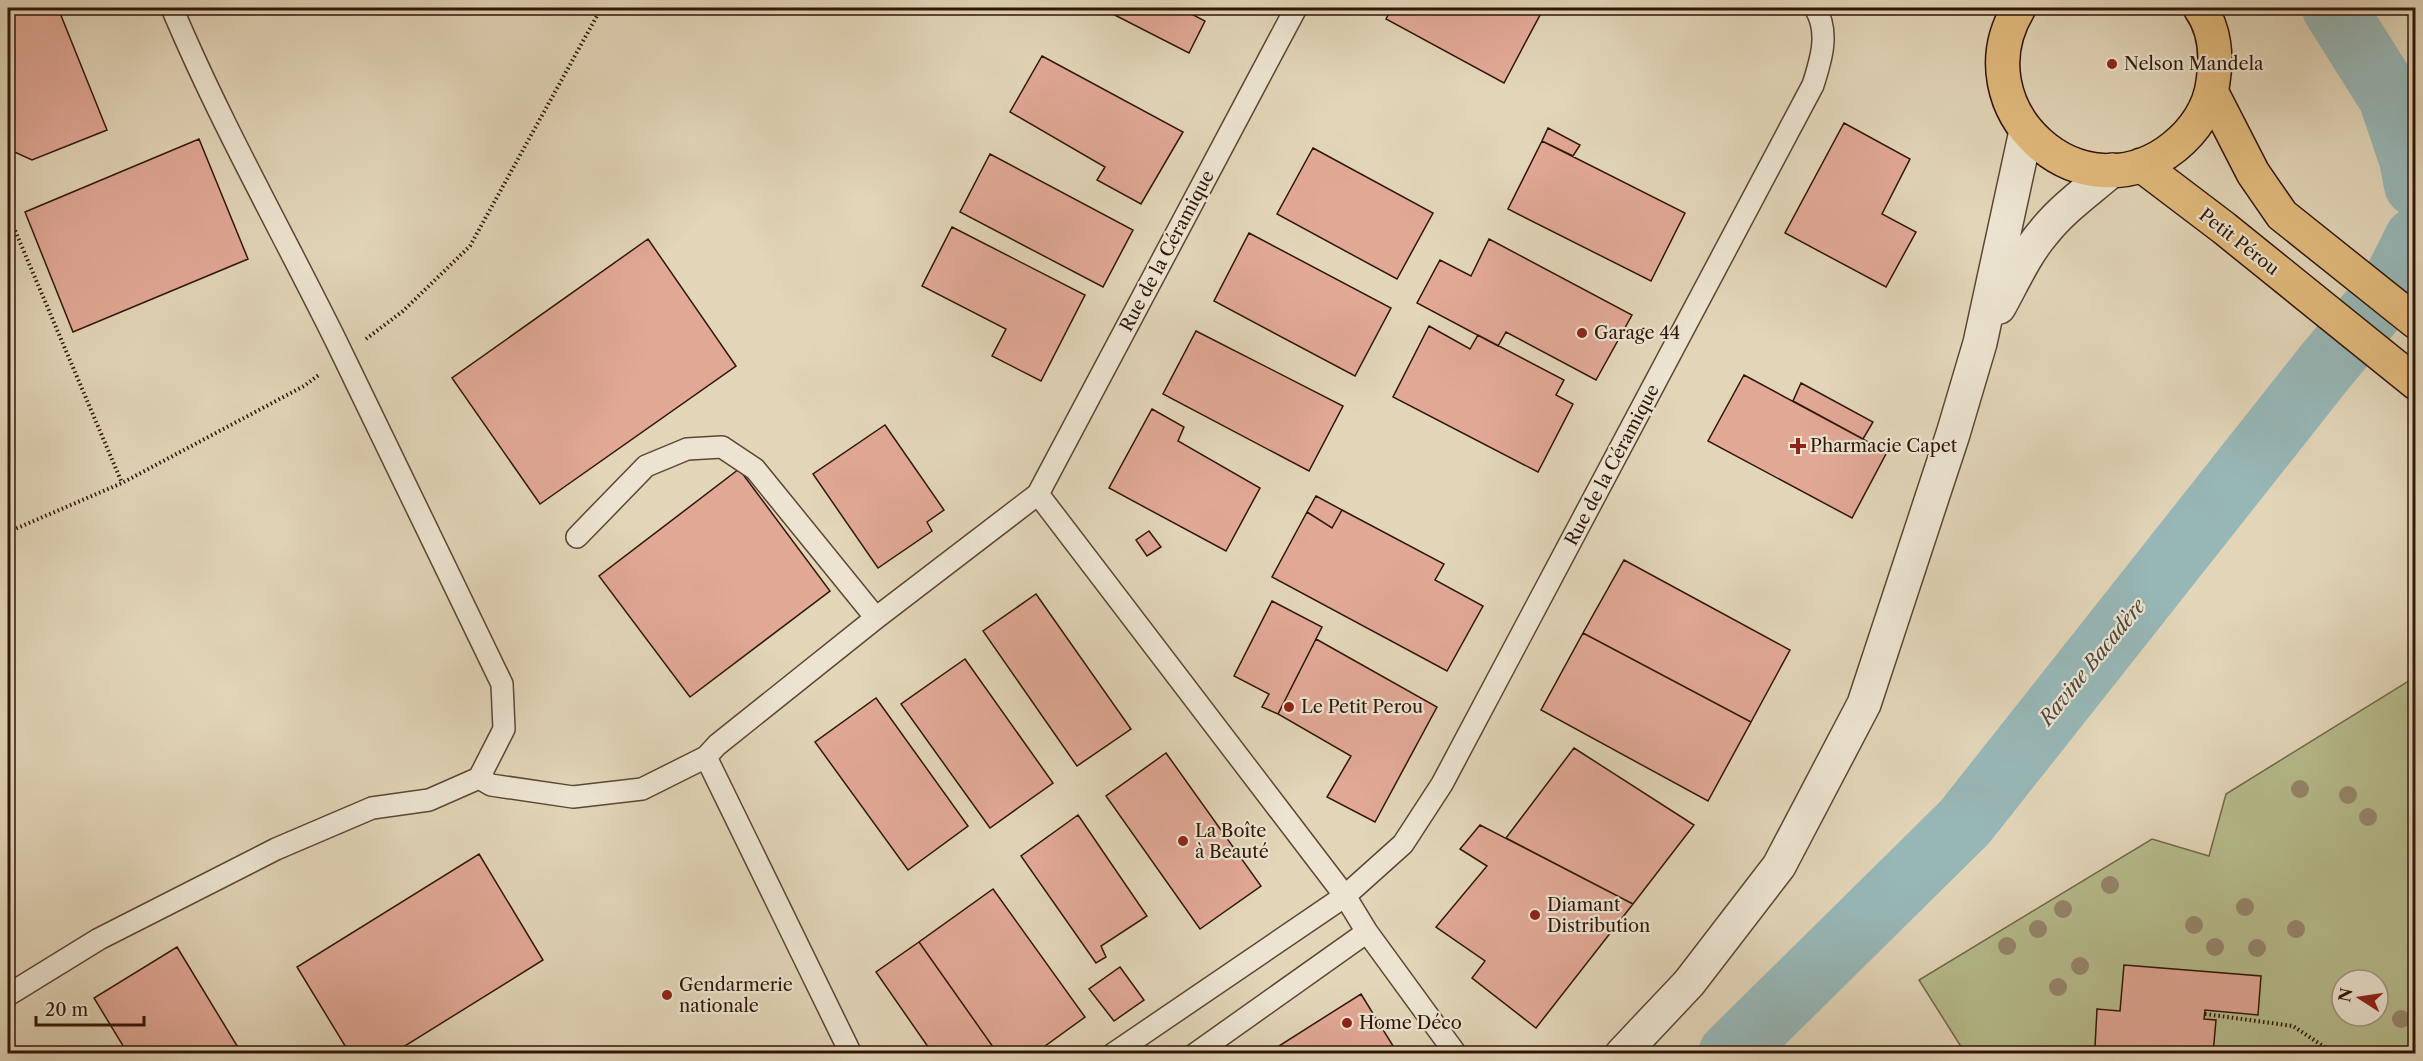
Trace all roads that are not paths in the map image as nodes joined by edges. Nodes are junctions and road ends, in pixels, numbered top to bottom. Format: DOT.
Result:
graph roads {
  1 [pos="172,8"];
  2 [pos="1296,8"];
  3 [pos="1815,8"];
  4 [pos="2200,8"];
  5 [pos="2007,13"];
  6 [pos="2212,93"];
  7 [pos="2026,131"];
  8 [pos="2127,168"];
  9 [pos="2409,317"];
  10 [pos="1980,343"];
  11 [pos="2415,384"];
  12 [pos="1038,494"];
  13 [pos="576,537"];
  14 [pos="876,618"];
  15 [pos="706,757"];
  16 [pos="479,778"];
  17 [pos="1345,896"];
  18 [pos="1367,932"];
  19 [pos="8,995"];
  20 [pos="850,1053"];
  21 [pos="1113,1053"];
  22 [pos="1195,1053"];
  23 [pos="1456,1053"];
  24 [pos="1622,1053"];
  1 -- 16 [label="lane"];
  2 -- 12 [label="lane, Rue de la Céramique"];
  3 -- 17 [label="lane, Rue de la Céramique"];
  4 -- 6 [label="highway"];
  5 -- 7 [label="highway"];
  6 -- 8 [label="highway"];
  6 -- 9 [label="highway"];
  7 -- 8 [label="highway"];
  7 -- 10 [label="street"];
  8 -- 10 [label="street"];
  8 -- 11 [label="highway, Petit Pérou"];
  10 -- 24 [label="street"];
  12 -- 14 [label="lane"];
  12 -- 17 [label="lane"];
  13 -- 14 [label="lane"];
  14 -- 15 [label="lane"];
  15 -- 16 [label="lane"];
  15 -- 20 [label="lane"];
  16 -- 19 [label="lane"];
  17 -- 18 [label="lane"];
  17 -- 21 [label="lane, Rue de la Céramique"];
  18 -- 22 [label="lane"];
  18 -- 23 [label="lane"];
}
